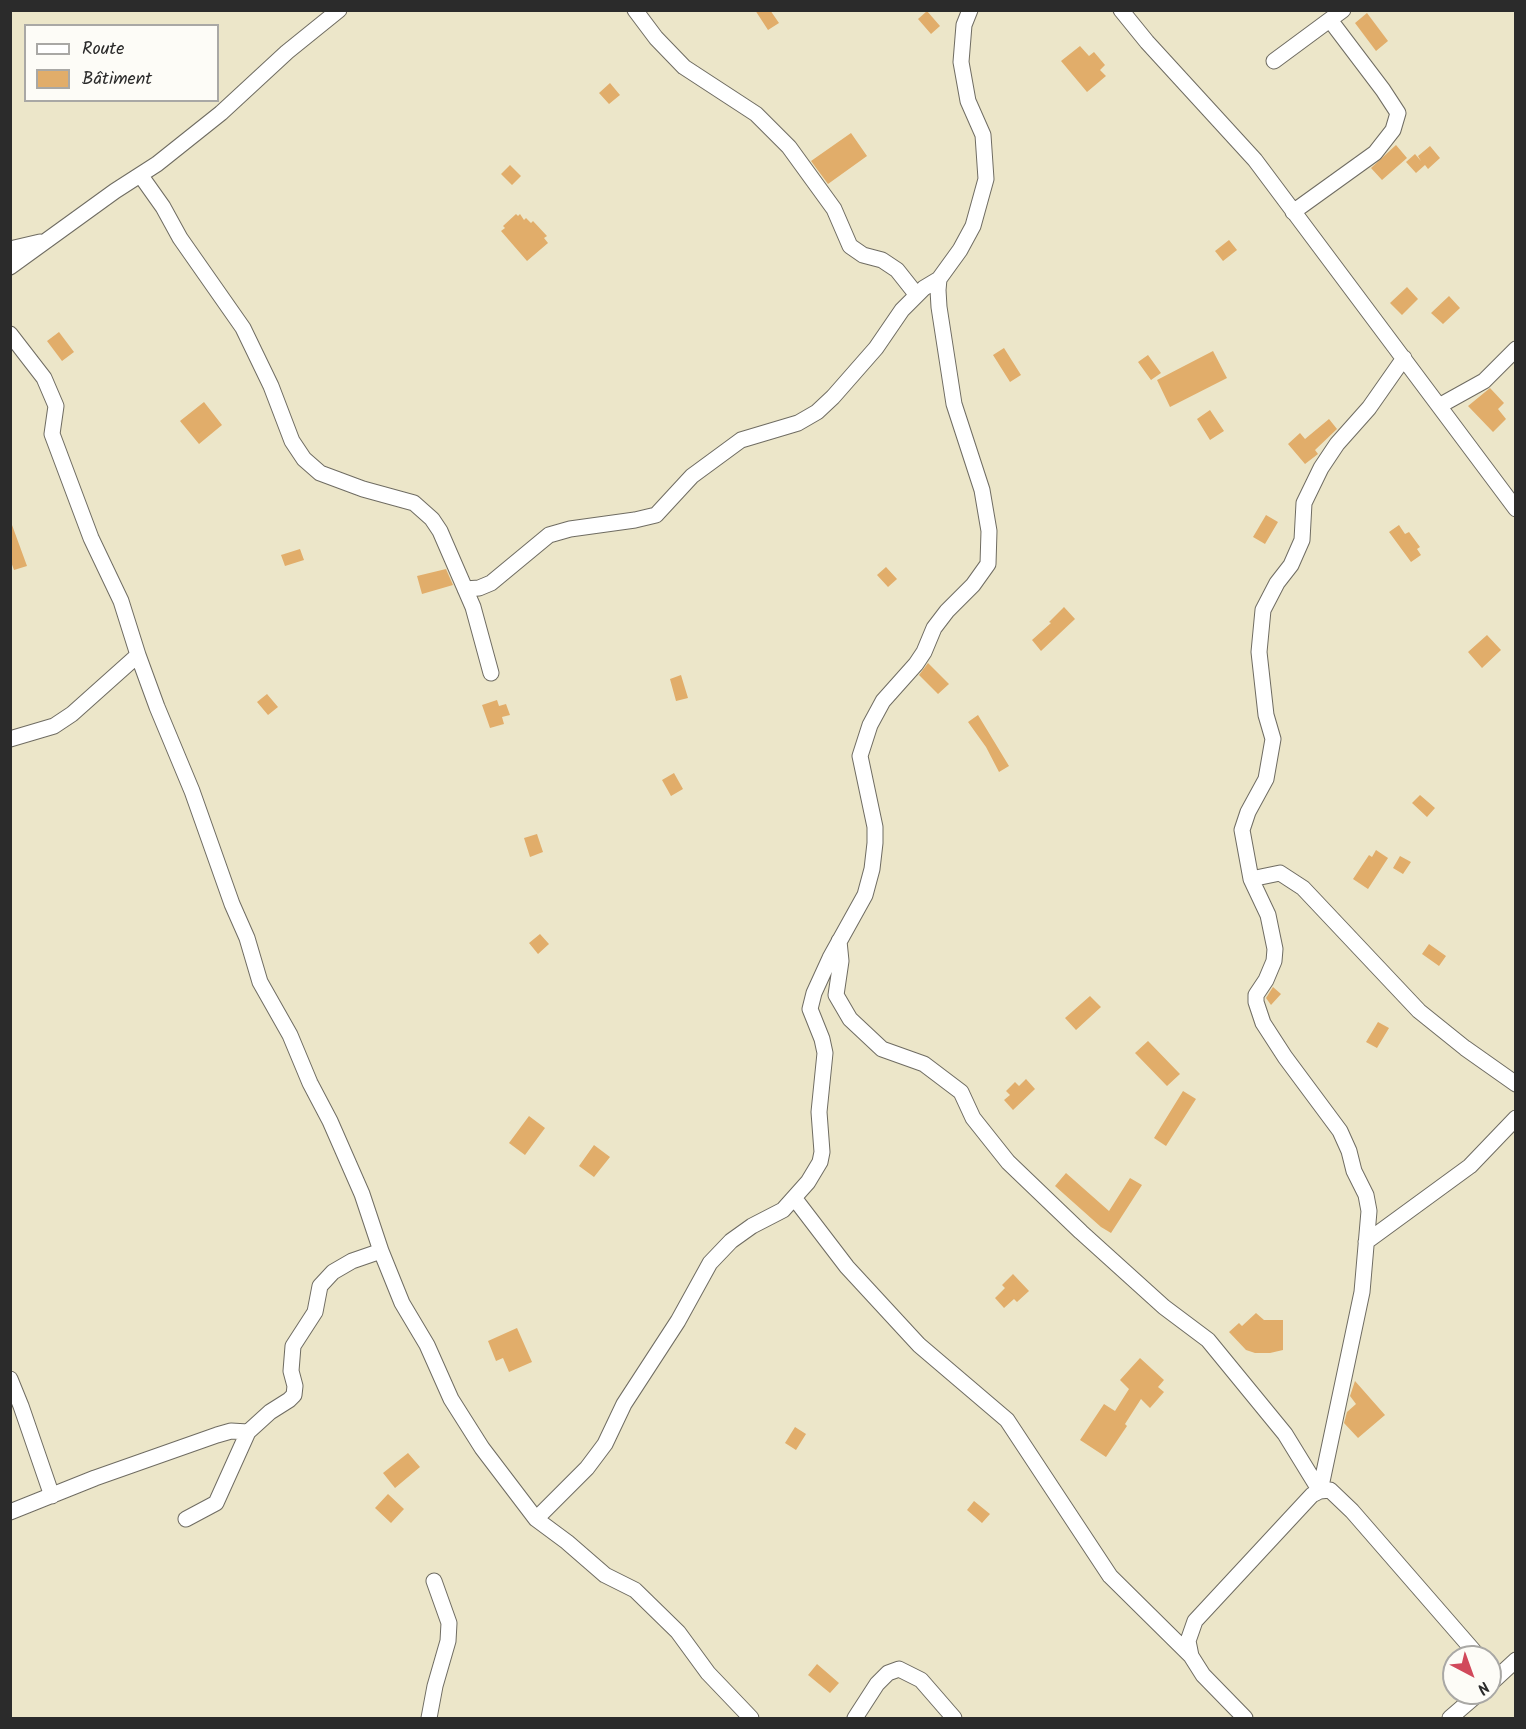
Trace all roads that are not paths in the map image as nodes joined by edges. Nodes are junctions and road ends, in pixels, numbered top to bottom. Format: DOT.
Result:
graph roads {
  1 [pos="339,10"];
  2 [pos="635,10"];
  3 [pos="970,10"];
  4 [pos="1122,10"];
  5 [pos="1343,10"];
  6 [pos="1330,20"];
  7 [pos="1274,61"];
  8 [pos="141,176"];
  9 [pos="1293,212"];
  10 [pos="46,240"];
  11 [pos="10,249"];
  12 [pos="10,267"];
  13 [pos="939,279"];
  14 [pos="916,294"];
  15 [pos="10,334"];
  16 [pos="1515,349"];
  17 [pos="1404,358"];
  18 [pos="1439,406"];
  19 [pos="1515,509"];
  20 [pos="465,589"];
  21 [pos="138,655"];
  22 [pos="491,673"];
  23 [pos="10,739"];
  24 [pos="1251,879"];
  25 [pos="839,941"];
  26 [pos="1515,1084"];
  27 [pos="1515,1118"];
  28 [pos="795,1199"];
  29 [pos="1366,1242"];
  30 [pos="381,1251"];
  31 [pos="10,1379"];
  32 [pos="248,1432"];
  33 [pos="1320,1491"];
  34 [pos="52,1496"];
  35 [pos="10,1512"];
  36 [pos="186,1519"];
  37 [pos="536,1519"];
  38 [pos="434,1581"];
  39 [pos="1469,1645"];
  40 [pos="1191,1656"];
  41 [pos="1515,1660"];
  42 [pos="1502,1670"];
  43 [pos="1466,1705"];
  44 [pos="1451,1718"];
  45 [pos="429,1719"];
  46 [pos="751,1719"];
  47 [pos="855,1719"];
  48 [pos="954,1719"];
  49 [pos="1245,1719"];
  1 -- 8 [label="street"];
  2 -- 14 [label="street"];
  3 -- 13 [label="street"];
  4 -- 9 [label="street"];
  5 -- 6 [label="street"];
  6 -- 7 [label="street"];
  6 -- 9 [label="street"];
  8 -- 10 [label="street"];
  8 -- 20 [label="street"];
  9 -- 17 [label="street"];
  10 -- 11 [label="street"];
  10 -- 12 [label="street"];
  13 -- 14 [label="street"];
  13 -- 25 [label="street"];
  14 -- 20 [label="street"];
  15 -- 21 [label="street"];
  16 -- 18 [label="street"];
  17 -- 18 [label="street"];
  17 -- 24 [label="street"];
  18 -- 19 [label="street"];
  20 -- 22 [label="street"];
  21 -- 23 [label="street"];
  21 -- 30 [label="street"];
  24 -- 26 [label="street"];
  24 -- 29 [label="street"];
  25 -- 28 [label="street"];
  25 -- 33 [label="street"];
  27 -- 29 [label="street"];
  28 -- 37 [label="street"];
  28 -- 40 [label="street"];
  29 -- 33 [label="street"];
  30 -- 32 [label="street"];
  30 -- 37 [label="street"];
  31 -- 34 [label="street"];
  32 -- 34 [label="street"];
  32 -- 36 [label="street"];
  33 -- 39 [label="street"];
  33 -- 40 [label="street"];
  34 -- 35 [label="street"];
  37 -- 46 [label="street"];
  38 -- 45 [label="street"];
  40 -- 49 [label="street"];
  41 -- 42 [label="street"];
  43 -- 44 [label="street"];
  47 -- 48 [label="street"];
}
